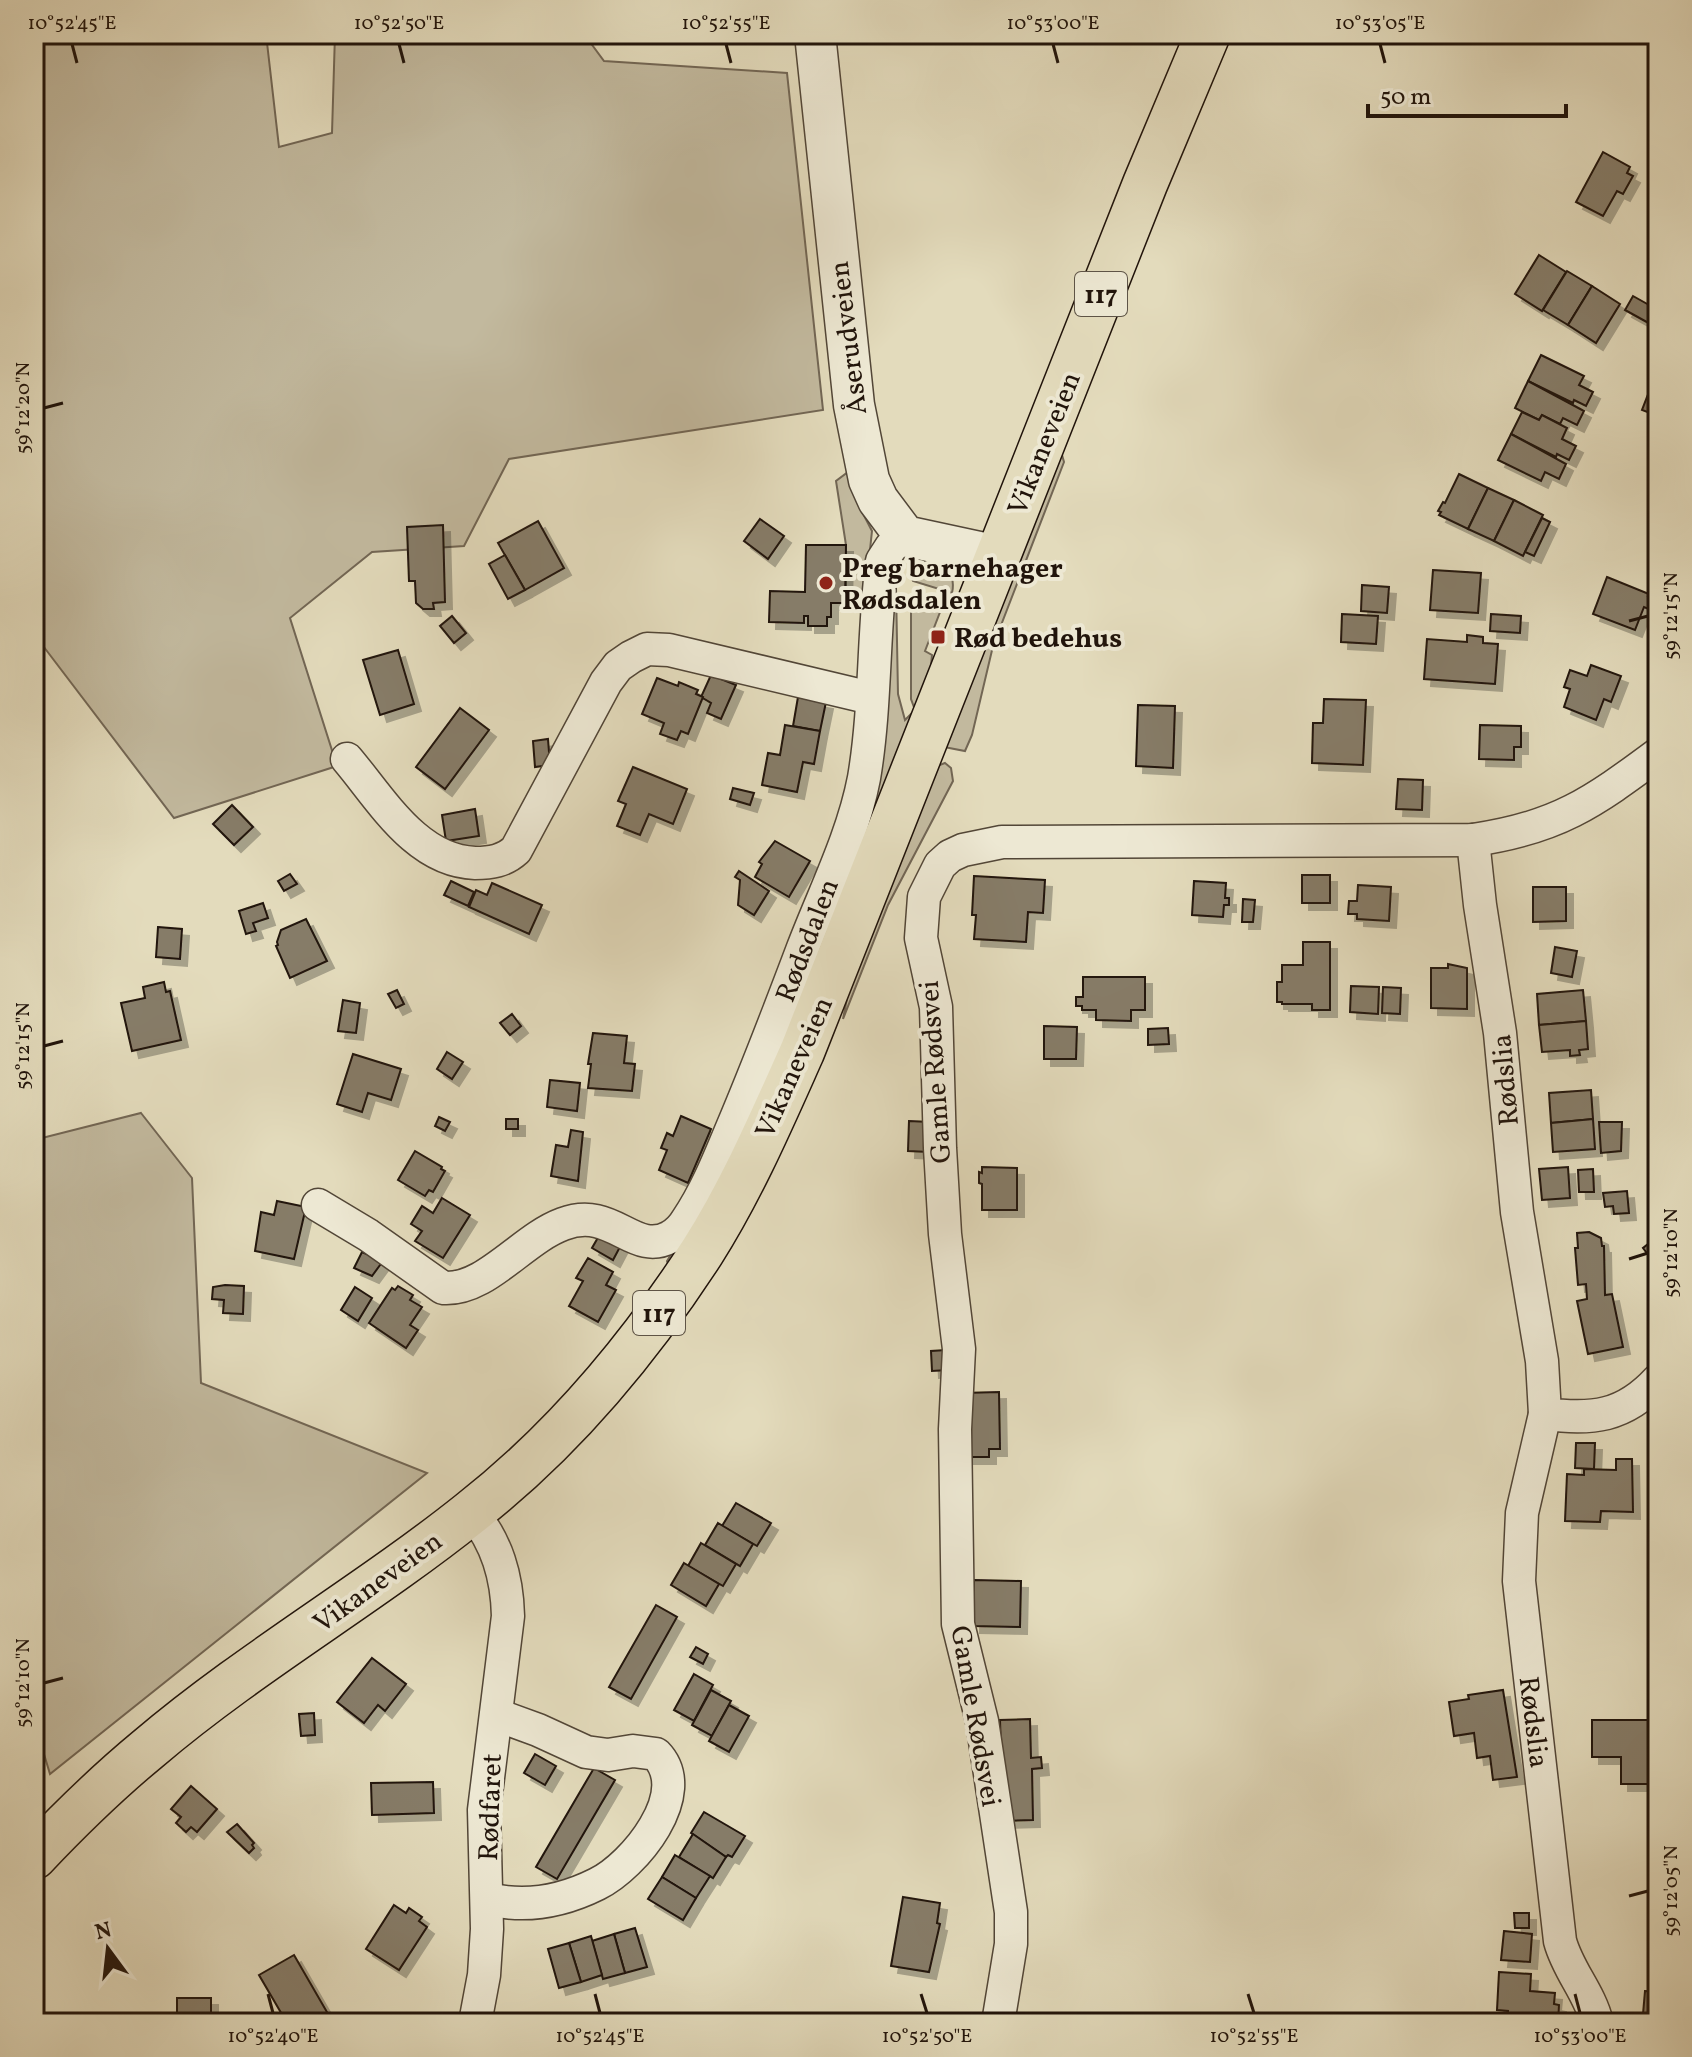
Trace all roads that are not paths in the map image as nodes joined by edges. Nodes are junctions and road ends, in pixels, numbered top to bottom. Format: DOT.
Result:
graph roads {
  1 [pos="815,34"];
  2 [pos="1208,34"];
  3 [pos="905,536"];
  4 [pos="998,556"];
  5 [pos="871,698"];
  6 [pos="1658,754"];
  7 [pos="347,759"];
  8 [pos="1473,840"];
  9 [pos="318,1205"];
  10 [pos="1658,1380"];
  11 [pos="1545,1414"];
  12 [pos="472,1512"];
  13 [pos="497,1715"];
  14 [pos="34,1857"];
  15 [pos="488,1899"];
  16 [pos="475,2023"];
  17 [pos="998,2023"];
  18 [pos="1597,2023"];
  1 -- 3 [label="street, Åserudveien"];
  2 -- 4 [label="main road, Vikaneveien / 117"];
  3 -- 4 [label="street"];
  3 -- 5 [label="street, Rødsdalen"];
  4 -- 12 [label="main road, Vikaneveien / 117"];
  5 -- 7 [label="street"];
  5 -- 9 [label="street, Rødsdalen"];
  6 -- 8 [label="street, Gamle Rødsvei"];
  8 -- 11 [label="street, Rødslia"];
  8 -- 17 [label="street, Gamle Rødsvei"];
  10 -- 11 [label="street"];
  11 -- 18 [label="street, Rødslia"];
  12 -- 13 [label="street, Rødfaret"];
  12 -- 14 [label="main road, Vikaneveien / 117"];
  13 -- 15 [label="street, Rødfaret"];
  13 -- 15 [label="street, Rødfaret"];
  15 -- 16 [label="street, Rødfaret"];
}
